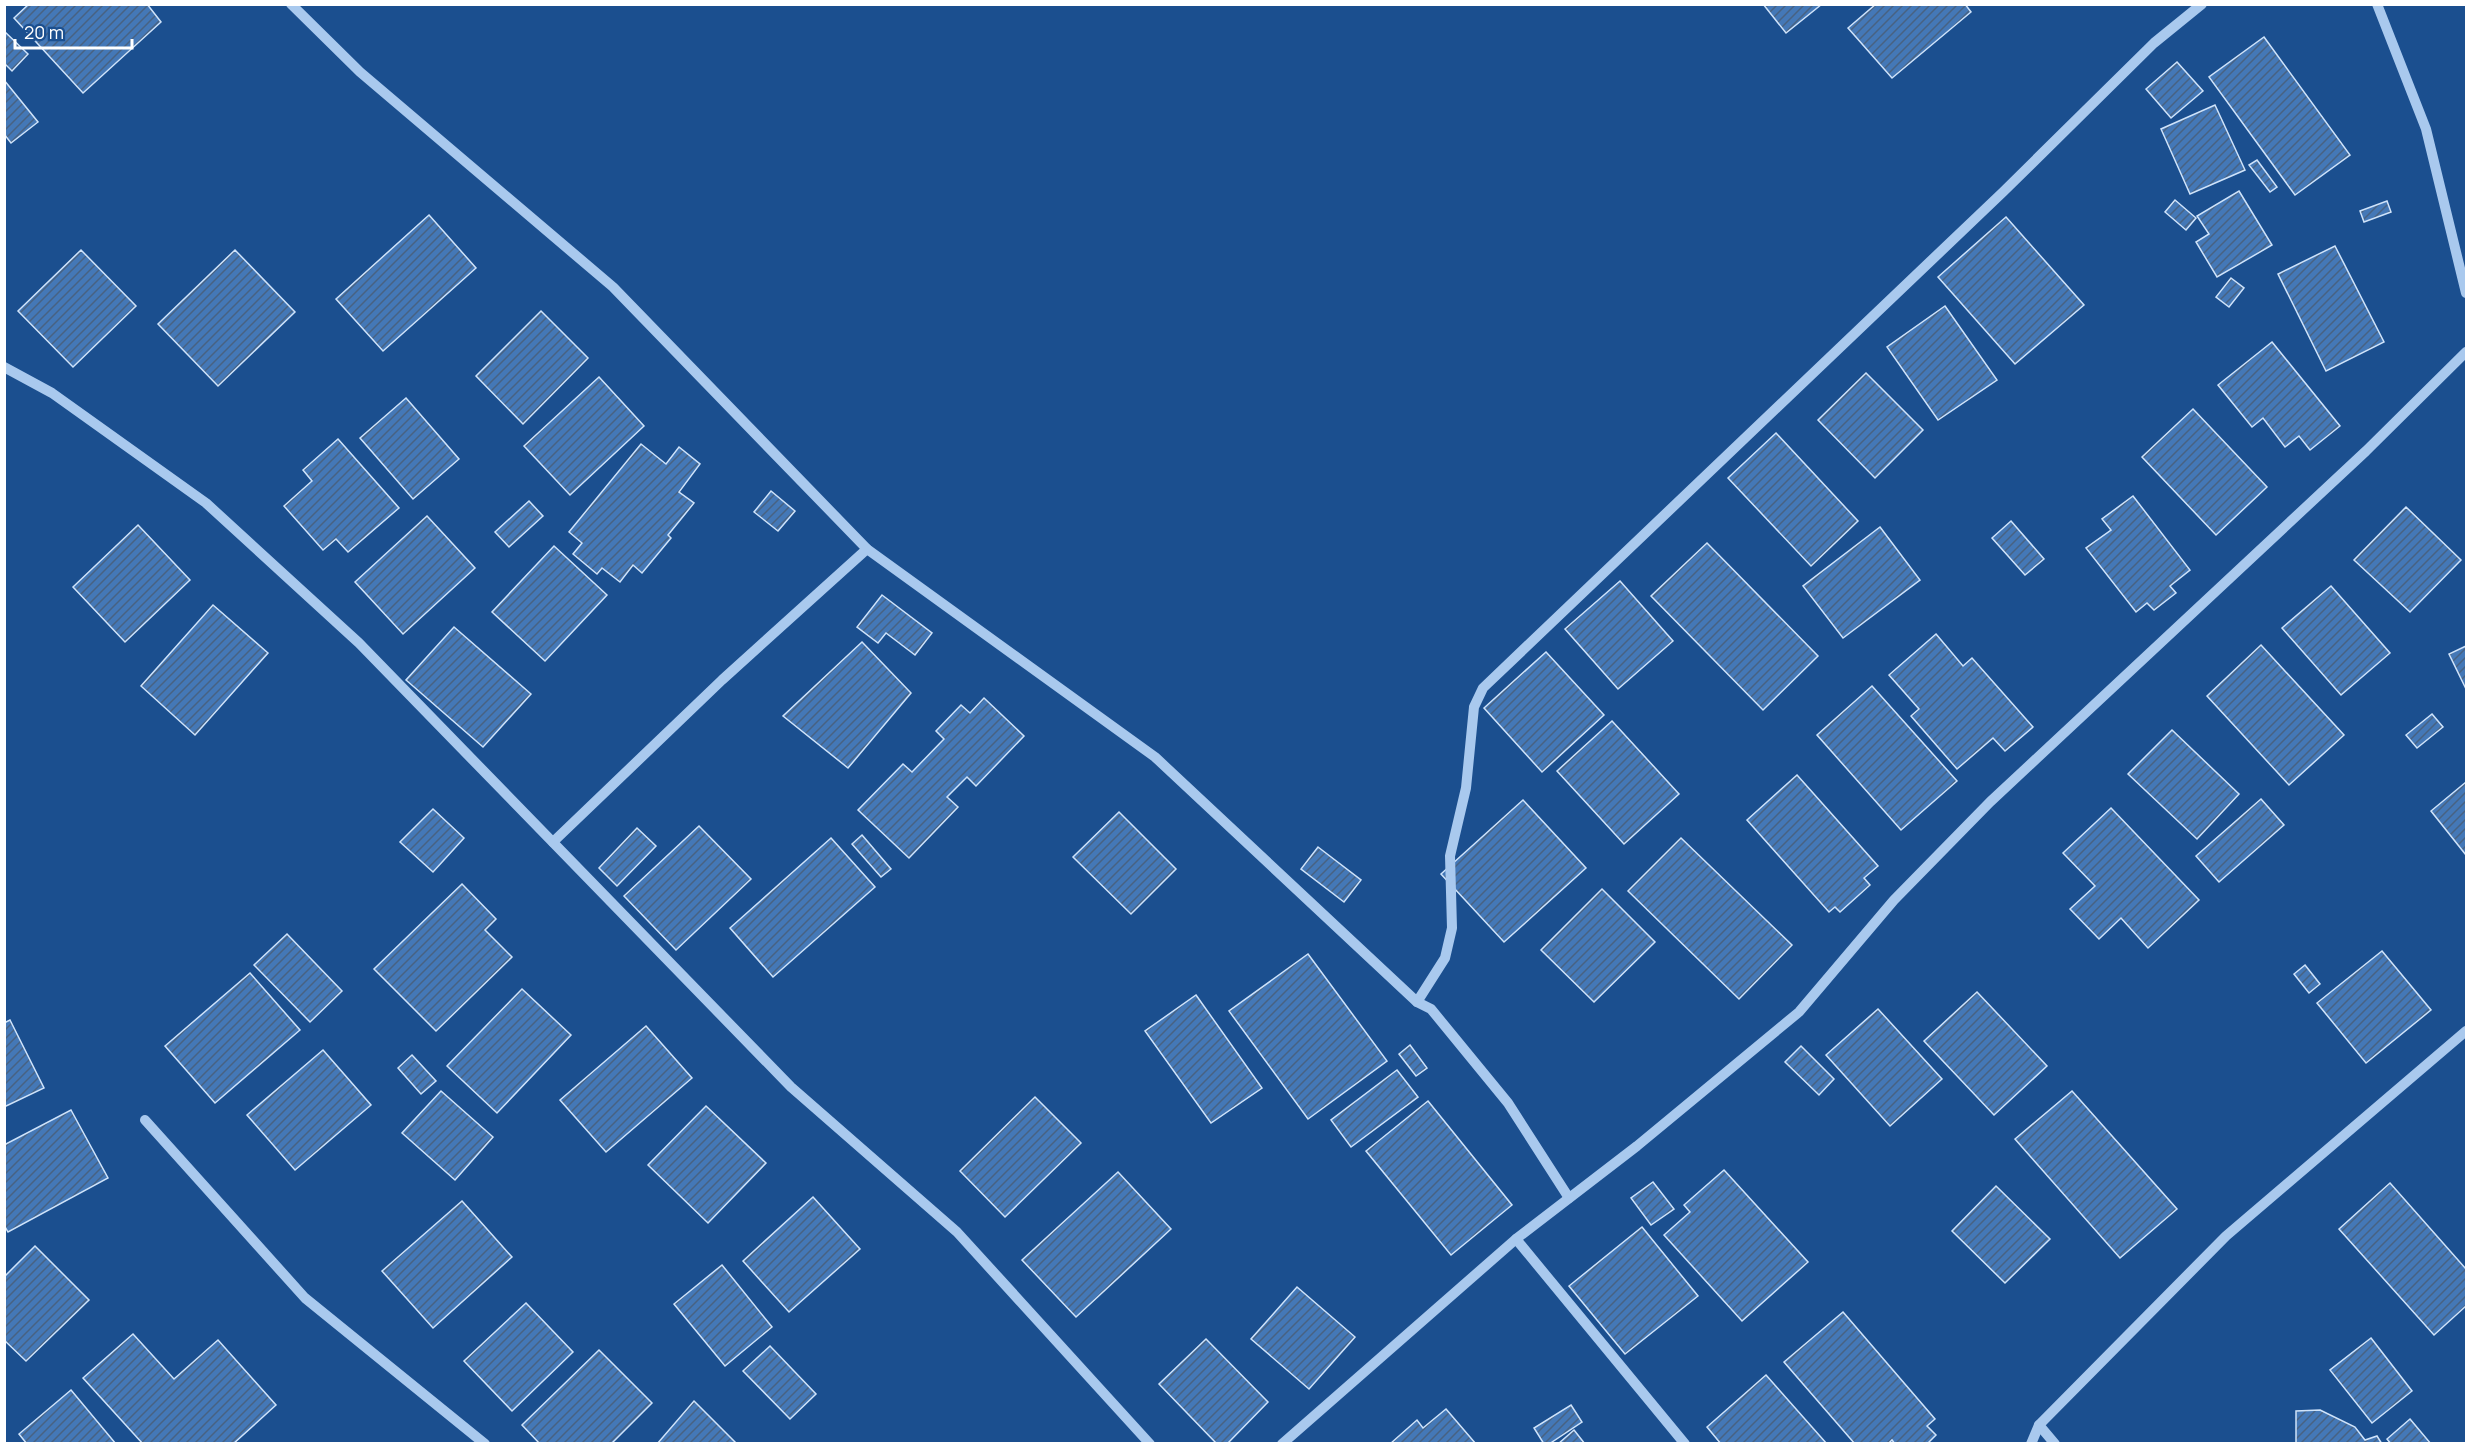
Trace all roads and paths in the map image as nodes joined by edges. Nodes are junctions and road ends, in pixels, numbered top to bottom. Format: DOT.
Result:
graph roads {
  1 [pos="291,4"];
  2 [pos="2202,4"];
  3 [pos="2377,4"];
  4 [pos="2466,293"];
  5 [pos="2466,352"];
  6 [pos="4,367"];
  7 [pos="867,549"];
  8 [pos="553,842"];
  9 [pos="1417,1002"];
  10 [pos="2466,1031"];
  11 [pos="145,1120"];
  12 [pos="1569,1198"];
  13 [pos="1516,1239"];
  14 [pos="2039,1425"];
  15 [pos="485,1443"];
  16 [pos="1150,1443"];
  17 [pos="1282,1443"];
  18 [pos="1685,1443"];
  19 [pos="2031,1443"];
  20 [pos="2055,1443"];
  1 -- 7 [label="street"];
  2 -- 9 [label="street"];
  3 -- 4 [label="street"];
  5 -- 12 [label="street"];
  6 -- 8 [label="street"];
  7 -- 8 [label="street"];
  7 -- 9 [label="street"];
  8 -- 16 [label="street"];
  9 -- 12 [label="street"];
  10 -- 14 [label="street"];
  11 -- 15 [label="street"];
  12 -- 13 [label="street"];
  13 -- 17 [label="street"];
  13 -- 18 [label="street"];
  14 -- 19 [label="street"];
  14 -- 20 [label="street"];
}
